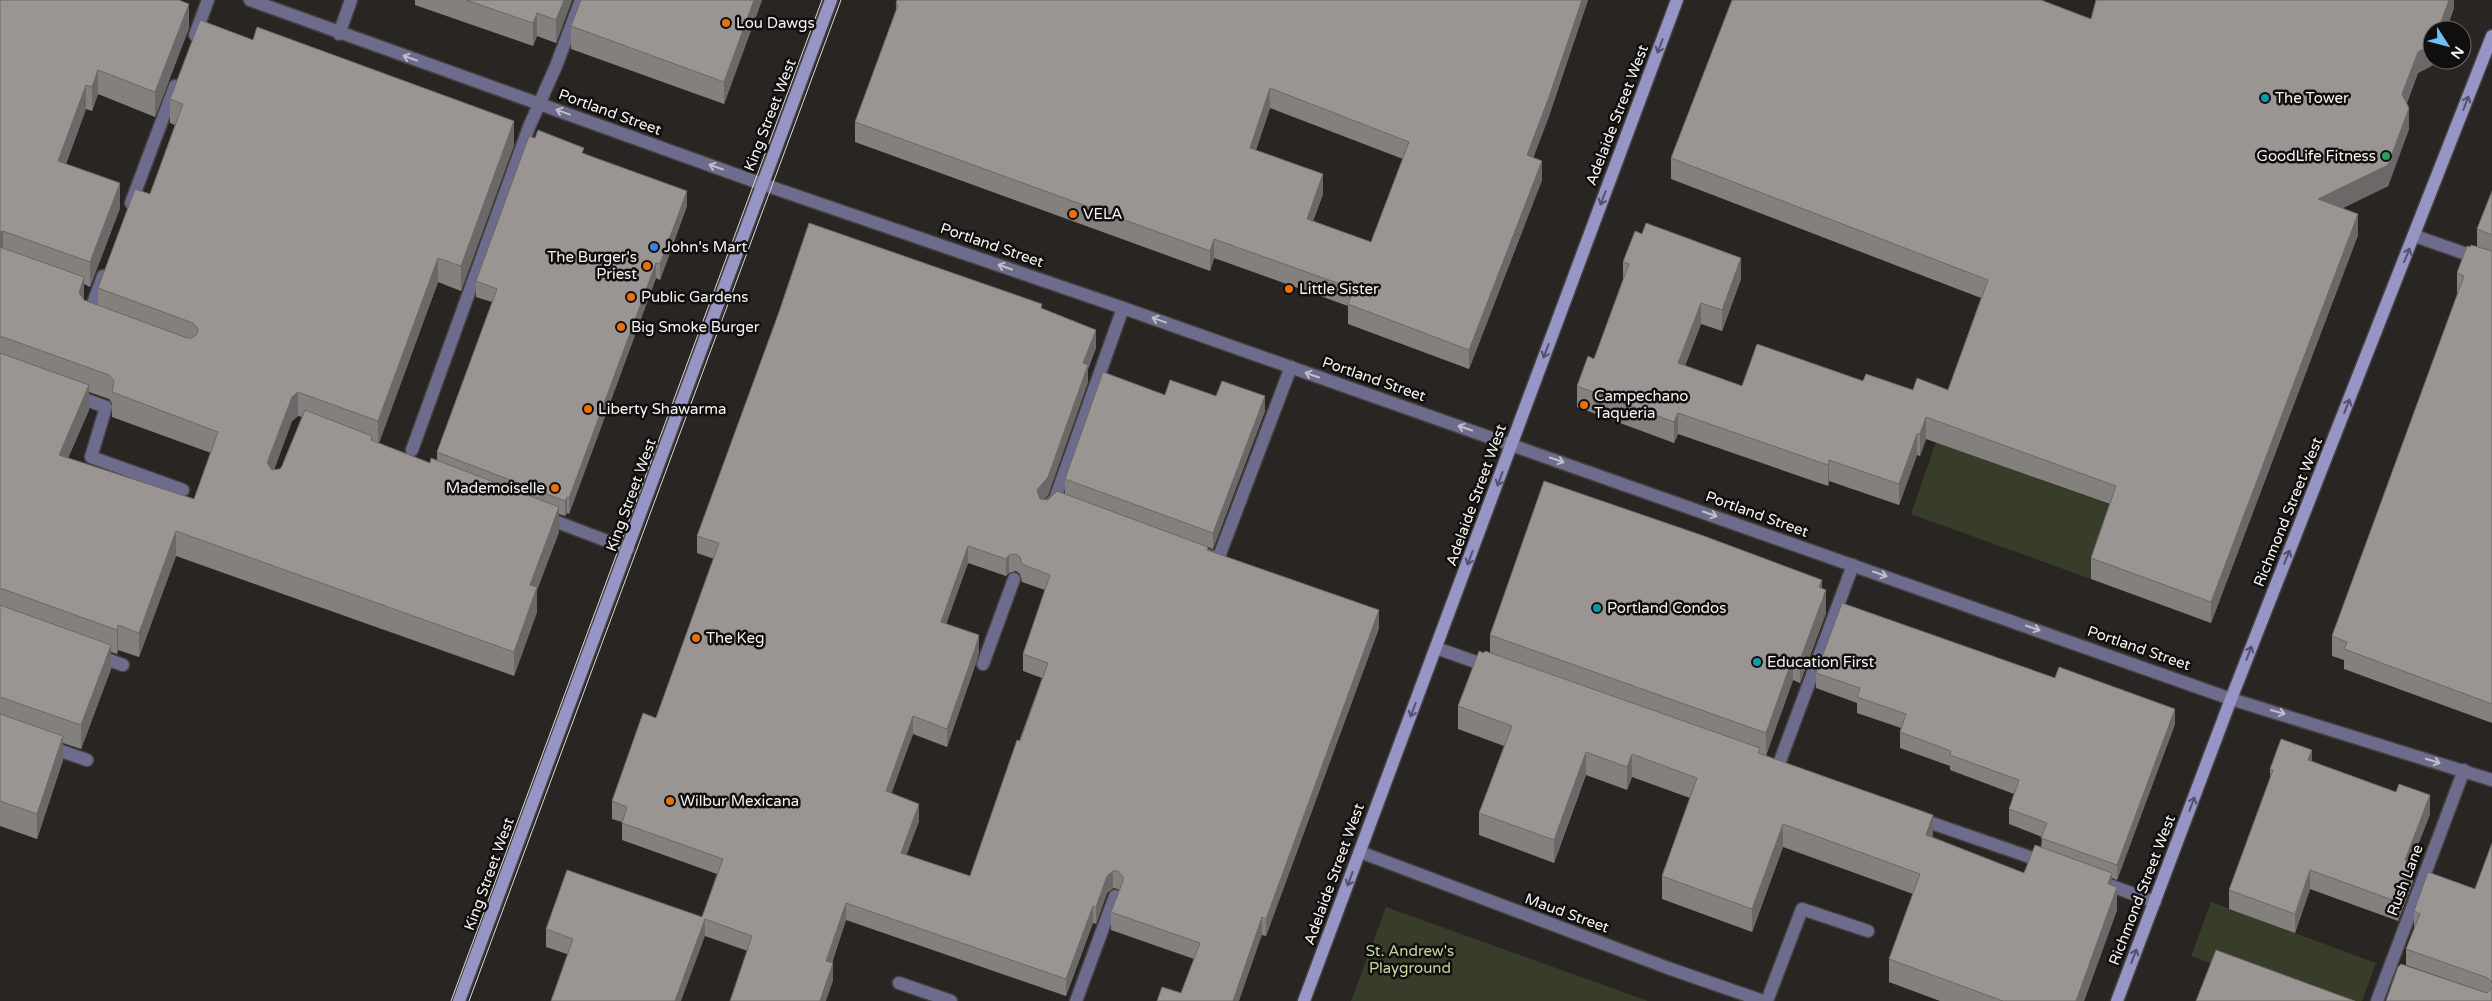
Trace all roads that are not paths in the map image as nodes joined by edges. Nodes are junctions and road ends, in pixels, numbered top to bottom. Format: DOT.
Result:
graph roads {
  1 [pos="208,0"];
  2 [pos="250,0"];
  3 [pos="351,0"];
  4 [pos="581,0"];
  5 [pos="831,0"];
  6 [pos="1677,0"];
  7 [pos="339,34"];
  8 [pos="2492,36"];
  9 [pos="190,47"];
  10 [pos="180,75"];
  11 [pos="539,104"];
  12 [pos="762,184"];
  13 [pos="127,214"];
  14 [pos="2415,236"];
  15 [pos="109,260"];
  16 [pos="2492,263"];
  17 [pos="1123,308"];
  18 [pos="96,320"];
  19 [pos="1291,367"];
  20 [pos="62,391"];
  21 [pos="1511,444"];
  22 [pos="412,450"];
  23 [pos="183,490"];
  24 [pos="1045,510"];
  25 [pos="530,511"];
  26 [pos="628,549"];
  27 [pos="1190,549"];
  28 [pos="1853,565"];
  29 [pos="1014,579"];
  30 [pos="1436,648"];
  31 [pos="79,649"];
  32 [pos="983,664"];
  33 [pos="124,665"];
  34 [pos="1502,672"];
  35 [pos="2231,699"];
  36 [pos="35,742"];
  37 [pos="87,760"];
  38 [pos="1777,769"];
  39 [pos="2464,770"];
  40 [pos="2492,780"];
  41 [pos="1906,814"];
  42 [pos="1360,852"];
  43 [pos="2062,869"];
  44 [pos="2090,878"];
  45 [pos="1115,896"];
  46 [pos="2155,902"];
  47 [pos="1868,932"];
  48 [pos="899,983"];
  49 [pos="459,1001"];
  50 [pos="951,1001"];
  51 [pos="1076,1001"];
  52 [pos="1304,1001"];
  53 [pos="1765,1001"];
  54 [pos="2117,1001"];
  55 [pos="2377,1001"];
  1 -- 9 [label="street"];
  2 -- 7 [label="street, Portland Street"];
  3 -- 7 [label="street"];
  4 -- 11 [label="street"];
  5 -- 12 [label="main road, King Street West"];
  6 -- 21 [label="main road, Adelaide Street West, one-way"];
  11 -- 7 [label="street, Portland Street, one-way"];
  14 -- 8 [label="main road, Richmond Street West, one-way"];
  10 -- 13 [label="street"];
  12 -- 11 [label="street, Portland Street, one-way"];
  11 -- 22 [label="street"];
  17 -- 12 [label="street, Portland Street, one-way"];
  12 -- 26 [label="main road, King Street West"];
  14 -- 16 [label="street"];
  35 -- 14 [label="main road, Richmond Street West, one-way"];
  15 -- 18 [label="street"];
  19 -- 17 [label="street, Portland Street, one-way"];
  17 -- 24 [label="street"];
  21 -- 19 [label="street, Portland Street, one-way"];
  19 -- 27 [label="street"];
  20 -- 23 [label="street"];
  21 -- 28 [label="street, Portland Street, one-way"];
  21 -- 30 [label="main road, Adelaide Street West, one-way"];
  25 -- 26 [label="street"];
  26 -- 49 [label="main road, King Street West"];
  28 -- 35 [label="street, Portland Street, one-way"];
  28 -- 38 [label="street"];
  29 -- 32 [label="street"];
  30 -- 34 [label="street"];
  30 -- 42 [label="main road, Adelaide Street West, one-way"];
  31 -- 33 [label="street"];
  35 -- 39 [label="street, Portland Street, one-way"];
  46 -- 35 [label="main road, Richmond Street West, one-way"];
  36 -- 37 [label="street"];
  39 -- 40 [label="street, Portland Street"];
  39 -- 55 [label="street, Rush Lane"];
  41 -- 43 [label="street"];
  42 -- 52 [label="main road, Adelaide Street West, one-way"];
  42 -- 53 [label="street, Maud Street"];
  44 -- 46 [label="street"];
  45 -- 51 [label="street"];
  54 -- 46 [label="main road, Richmond Street West, one-way"];
  47 -- 53 [label="street"];
  48 -- 50 [label="street"];
}
